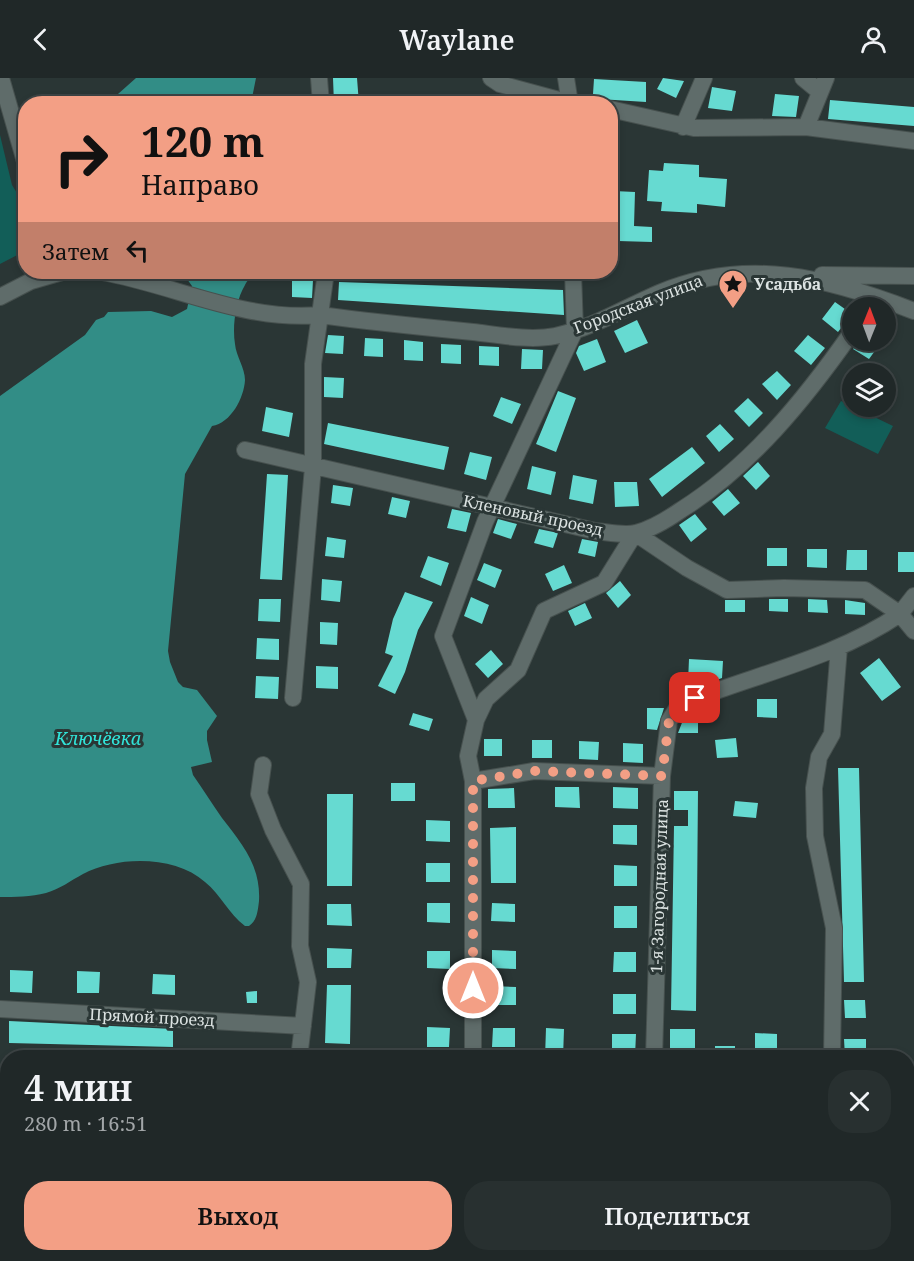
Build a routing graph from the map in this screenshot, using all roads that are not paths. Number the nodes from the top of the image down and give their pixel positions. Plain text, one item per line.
1 (2, 78) edge
2 (319, 78) edge
3 (491, 78) edge
4 (566, 78) edge
5 (704, 78) edge
6 (803, 78) edge
7 (823, 85) edge
8 (320, 96) edge
9 (544, 96) edge
10 (568, 96) edge
11 (618, 111) edge
12 (684, 127) junction
13 (806, 127) junction
14 (18, 136) edge
15 (914, 141) edge
16 (782, 274) junction
17 (914, 276) edge
18 (38, 279) edge
19 (130, 279) edge
20 (325, 279) edge
21 (573, 279) edge
22 (0, 297) edge
23 (857, 297) edge
24 (896, 307) edge
25 (914, 311) edge
26 (320, 315) junction
27 (574, 330) junction
28 (842, 346) edge
29 (245, 450) dead end
30 (313, 467) junction
31 (492, 505) junction
32 (635, 533) junction
33 (914, 597) edge
34 (900, 615) junction
35 (914, 631) edge
36 (839, 647) junction
37 (293, 698) dead end
38 (476, 720) junction
39 (263, 765) dead end
40 (662, 776) junction
41 (473, 781) junction
42 (0, 1009) edge
43 (303, 1026) junction
44 (300, 1050) edge
45 (473, 1050) edge
46 (654, 1050) edge
47 (832, 1050) edge

1 - 14 street
2 - 8 street
3 - 9 street
4 - 10 street
5 - 12 street
6 - 7 street
7 - 13 street
11 - 12 street
12 - 13 street
13 - 15 street
16 - 17 street
16 - 23 street, Городская улица
16 - 27 street, Городская улица
18 - 22 street
19 - 26 street, Городская улица
20 - 26 street
21 - 27 street
24 - 25 street, Городская улица
26 - 27 street, Городская улица
26 - 30 street
27 - 31 street
28 - 32 street, Кленовый проезд
29 - 30 street, Кленовый проезд
30 - 31 street, Кленовый проезд
30 - 37 street
31 - 32 street, Кленовый проезд
31 - 38 street
32 - 34 street
32 - 38 street
33 - 34 street
34 - 35 street
34 - 36 street, 1-я Загородная улица
36 - 40 street, 1-я Загородная улица
36 - 47 street
38 - 41 street
39 - 43 street
40 - 41 street
40 - 46 street, 1-я Загородная улица
41 - 45 street
42 - 43 street, Прямой проезд
43 - 44 street

